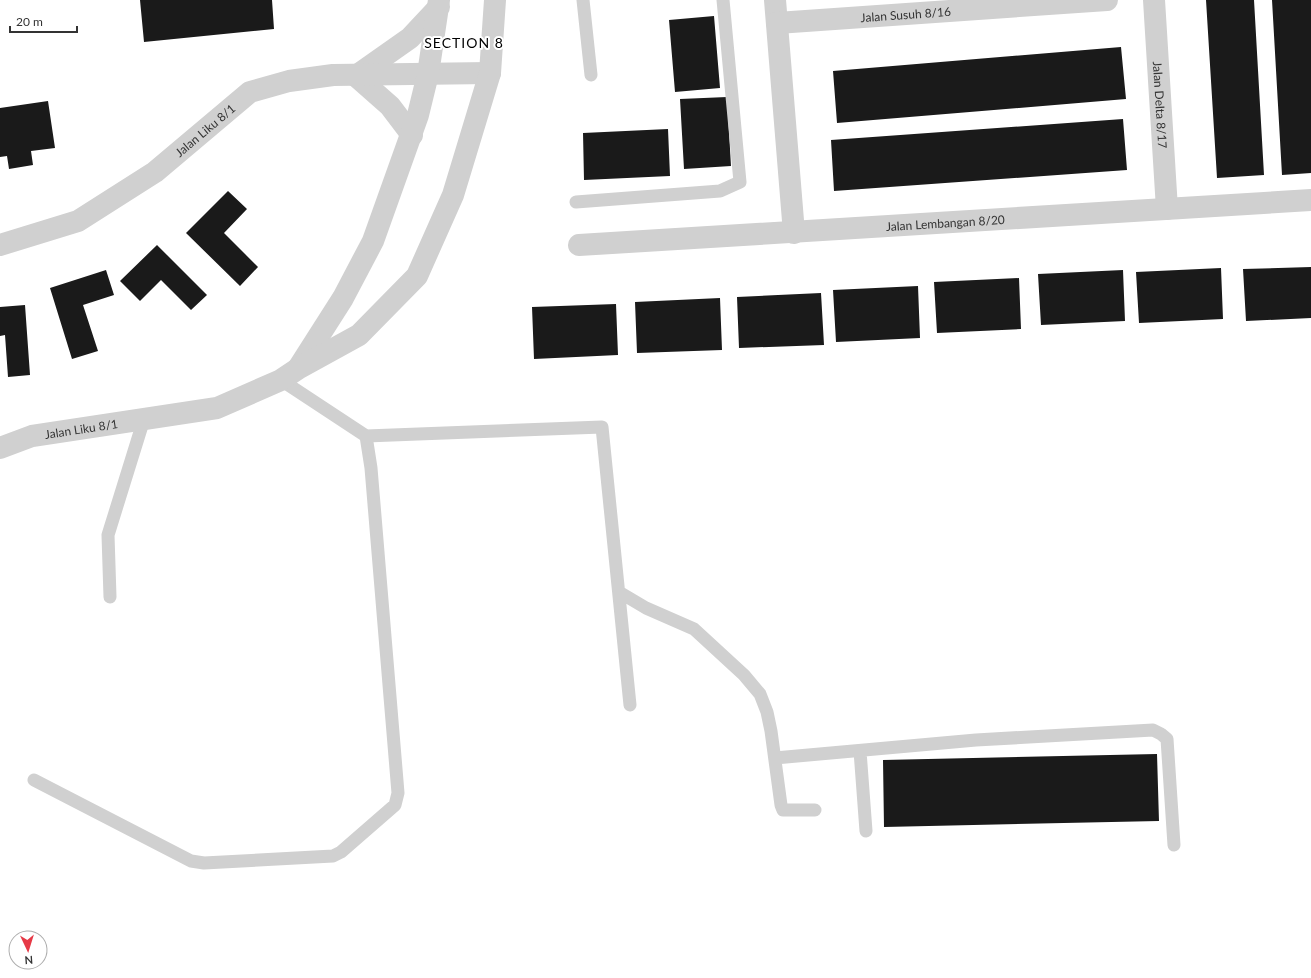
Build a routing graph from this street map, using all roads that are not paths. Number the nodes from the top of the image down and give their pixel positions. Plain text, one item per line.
1 (495, 0) edge
2 (583, 0) edge
3 (724, 0) edge
4 (775, 0) edge
5 (1107, 0) edge
6 (1154, 0) edge
7 (439, 3) edge
8 (777, 23) junction
9 (490, 73) junction
10 (428, 74) junction
11 (590, 75) dead end
12 (356, 76) junction
13 (412, 135) junction
14 (1311, 200) edge
15 (576, 202) dead end
16 (1167, 209) junction
17 (794, 233) junction
18 (0, 245) edge
19 (579, 245) dead end
20 (299, 368) junction
21 (281, 380) junction
22 (144, 419) junction
23 (366, 436) junction
24 (0, 448) edge
25 (619, 592) junction
26 (110, 597) dead end
27 (630, 705) dead end
28 (860, 751) junction
29 (775, 758) junction
30 (34, 780) dead end
31 (815, 810) dead end
32 (866, 831) dead end
33 (1174, 845) dead end

1 - 9 street, Jalan Liku 8/1
2 - 11 lane
3 - 15 lane
4 - 8 street
5 - 8 street, Jalan Susuh 8/16
6 - 16 street, Jalan Delta 8/17
7 - 10 street, Jalan Liku 8/1
7 - 12 street
8 - 17 street
9 - 10 street, Jalan Liku 8/1
9 - 20 street, Jalan Liku 8/1
10 - 12 street, Jalan Liku 8/1
10 - 13 street, Jalan Liku 8/1
12 - 13 street
12 - 18 street, Jalan Liku 8/1
13 - 20 street, Jalan Liku 8/1
14 - 16 street, Jalan Lembangan 8/20
16 - 17 street, Jalan Lembangan 8/20
17 - 19 street, Jalan Lembangan 8/20
20 - 21 street, Jalan Liku 8/1
21 - 22 street, Jalan Liku 8/1
21 - 23 lane
22 - 24 street, Jalan Liku 8/1
22 - 26 lane
23 - 25 lane
23 - 30 lane
25 - 27 lane
25 - 29 lane
28 - 29 lane
28 - 32 lane
28 - 33 lane
29 - 31 lane

